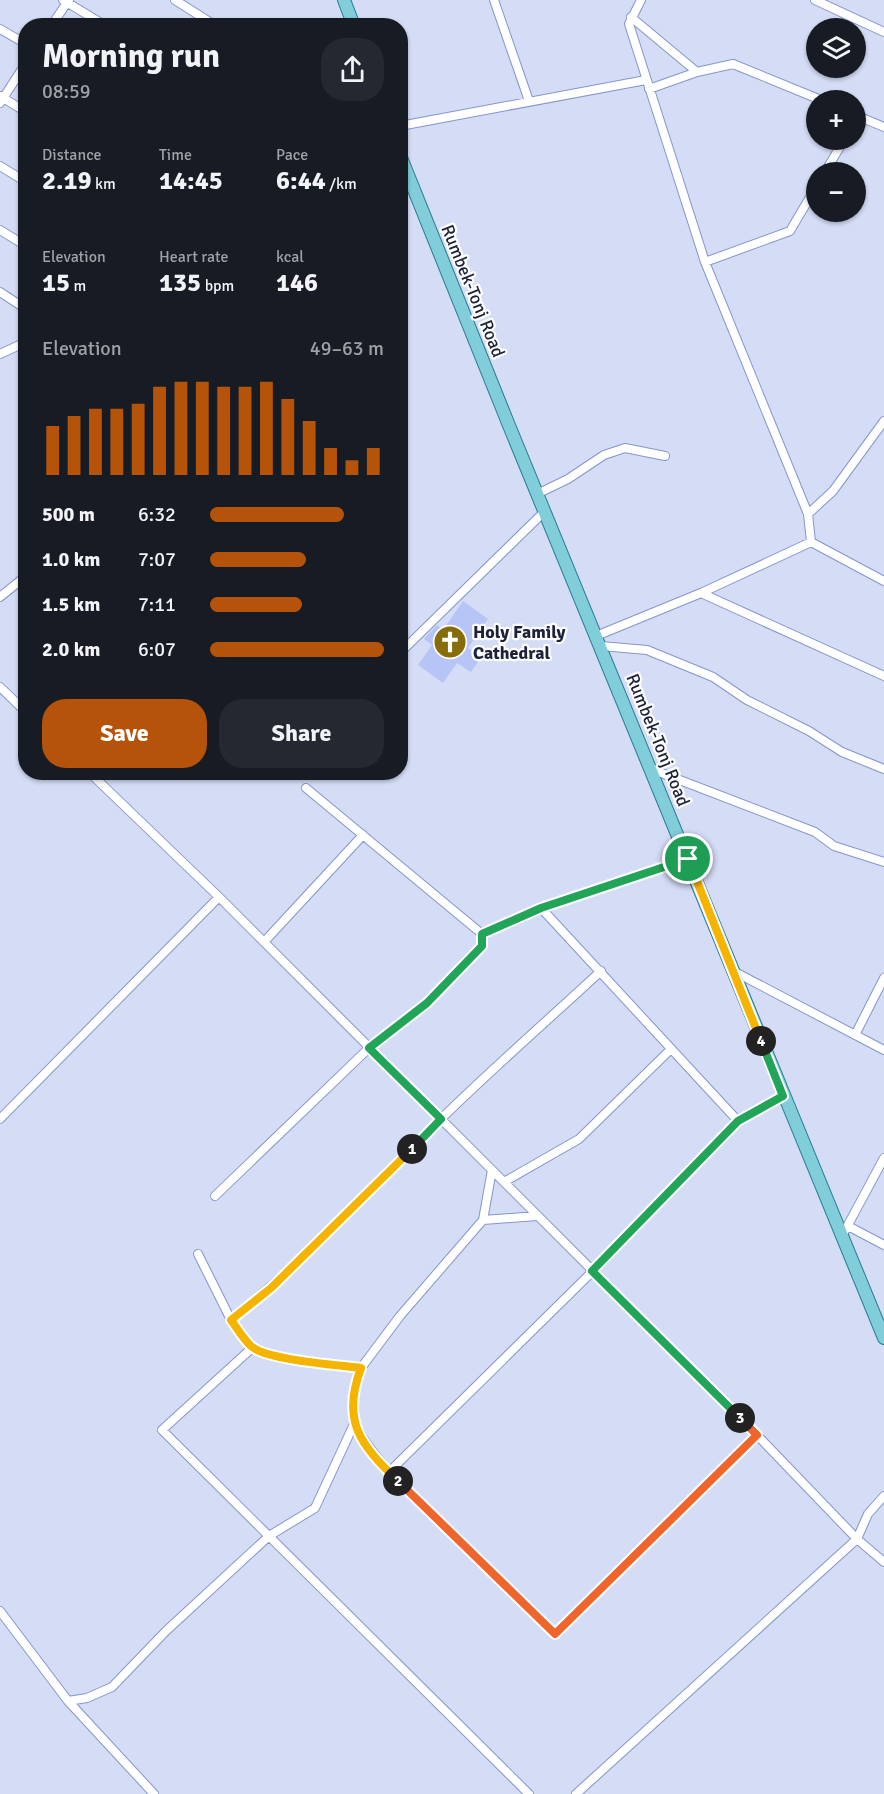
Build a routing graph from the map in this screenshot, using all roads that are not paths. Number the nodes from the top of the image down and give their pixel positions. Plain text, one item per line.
1 (175, 0) edge
2 (344, 0) edge
3 (494, 0) edge
4 (641, 0) edge
5 (816, 0) edge
6 (66, 1) edge
7 (631, 17) junction
8 (56, 18) edge
9 (93, 18) edge
10 (203, 18) edge
11 (351, 18) edge
12 (0, 29) edge
13 (884, 32) edge
14 (18, 39) edge
15 (697, 72) junction
16 (18, 75) edge
17 (646, 80) junction
18 (649, 89) junction
19 (806, 94) edge
20 (1, 99) edge
21 (529, 101) junction
22 (18, 108) edge
23 (866, 121) edge
24 (408, 124) edge
25 (884, 127) edge
26 (0, 166) edge
27 (18, 177) edge
28 (408, 178) edge
29 (806, 204) edge
30 (0, 230) edge
31 (18, 241) edge
32 (705, 262) junction
33 (0, 292) edge
34 (18, 304) edge
35 (18, 345) edge
36 (0, 353) edge
37 (884, 421) edge
38 (665, 456) dead end
39 (537, 494) junction
40 (545, 511) junction
41 (808, 514) junction
42 (811, 542) junction
43 (884, 581) edge
44 (18, 582) edge
45 (701, 593) junction
46 (0, 597) edge
47 (599, 641) junction
48 (408, 642) edge
49 (884, 676) edge
50 (0, 687) edge
51 (18, 704) edge
52 (651, 769) junction
53 (884, 769) edge
54 (97, 780) edge
55 (306, 788) dead end
56 (363, 835) junction
57 (688, 859) junction
58 (884, 862) edge
59 (219, 897) junction
60 (541, 908) junction
61 (482, 934) junction
62 (264, 942) junction
63 (601, 971) junction
64 (734, 972) junction
65 (884, 978) edge
66 (855, 1035) junction
67 (369, 1048) junction
68 (671, 1049) junction
69 (884, 1050) edge
70 (783, 1096) junction
71 (0, 1119) edge
72 (441, 1119) junction
73 (738, 1121) junction
74 (884, 1158) edge
75 (492, 1170) junction
76 (504, 1182) junction
77 (215, 1196) dead end
78 (537, 1216) junction
79 (483, 1220) junction
80 (845, 1231) junction
81 (884, 1245) edge
82 (198, 1254) dead end
83 (592, 1271) junction
84 (231, 1320) junction
85 (881, 1324) edge
86 (884, 1338) edge
87 (252, 1348) junction
88 (361, 1368) junction
89 (354, 1424) junction
90 (757, 1435) junction
91 (388, 1472) junction
92 (884, 1496) edge
93 (269, 1536) junction
94 (857, 1539) junction
95 (884, 1562) edge
96 (0, 1611) edge
97 (68, 1701) junction
98 (154, 1794) edge
99 (529, 1794) edge
100 (576, 1794) edge

1 - 10 street
2 - 11 main road
3 - 21 street
4 - 7 street
5 - 13 street
6 - 8 street
6 - 9 street
7 - 15 street
7 - 17 street
12 - 14 street
15 - 18 street
15 - 19 street
16 - 20 street
17 - 18 street
17 - 21 street
18 - 32 street
20 - 22 street
21 - 24 street
23 - 25 street
26 - 27 street
28 - 39 main road, Rumbek-Tonj Road
29 - 32 street
30 - 31 street
32 - 41 street
33 - 34 street
35 - 36 street
37 - 41 street
38 - 39 street
39 - 40 main road, Rumbek-Tonj Road
40 - 47 main road, Rumbek-Tonj Road
40 - 48 street
41 - 42 street
42 - 43 street
42 - 45 street
44 - 46 street
45 - 47 street
45 - 49 street
47 - 52 main road, Rumbek-Tonj Road
47 - 53 street
50 - 51 street
52 - 57 main road, Rumbek-Tonj Road
52 - 58 street
54 - 59 street
55 - 56 street
56 - 61 street
56 - 62 street
57 - 60 street
57 - 64 main road, Rumbek-Tonj Road
59 - 62 street
59 - 71 street
60 - 61 street
60 - 63 street
61 - 67 street
62 - 67 street
63 - 68 street
63 - 72 street
64 - 66 street
64 - 70 main road, Rumbek-Tonj Road
65 - 66 street
66 - 69 street
67 - 72 street
67 - 77 street
68 - 73 street
68 - 76 street
70 - 73 street
70 - 80 main road, Rumbek-Tonj Road
72 - 75 street
72 - 84 street
73 - 83 street
74 - 80 street
75 - 76 street
75 - 79 street
76 - 78 street
78 - 79 street
78 - 83 street
79 - 88 street
80 - 81 street
80 - 85 main road, Rumbek-Tonj Road
82 - 84 street
83 - 90 street
83 - 91 street
84 - 87 street
85 - 86 main road, Rumbek-Tonj Road
87 - 88 street
87 - 93 street
88 - 89 street
89 - 91 street
89 - 93 street
90 - 91 street
90 - 94 street
92 - 94 street
93 - 97 street
93 - 99 street
94 - 95 street
94 - 100 street
96 - 97 street
97 - 98 street

